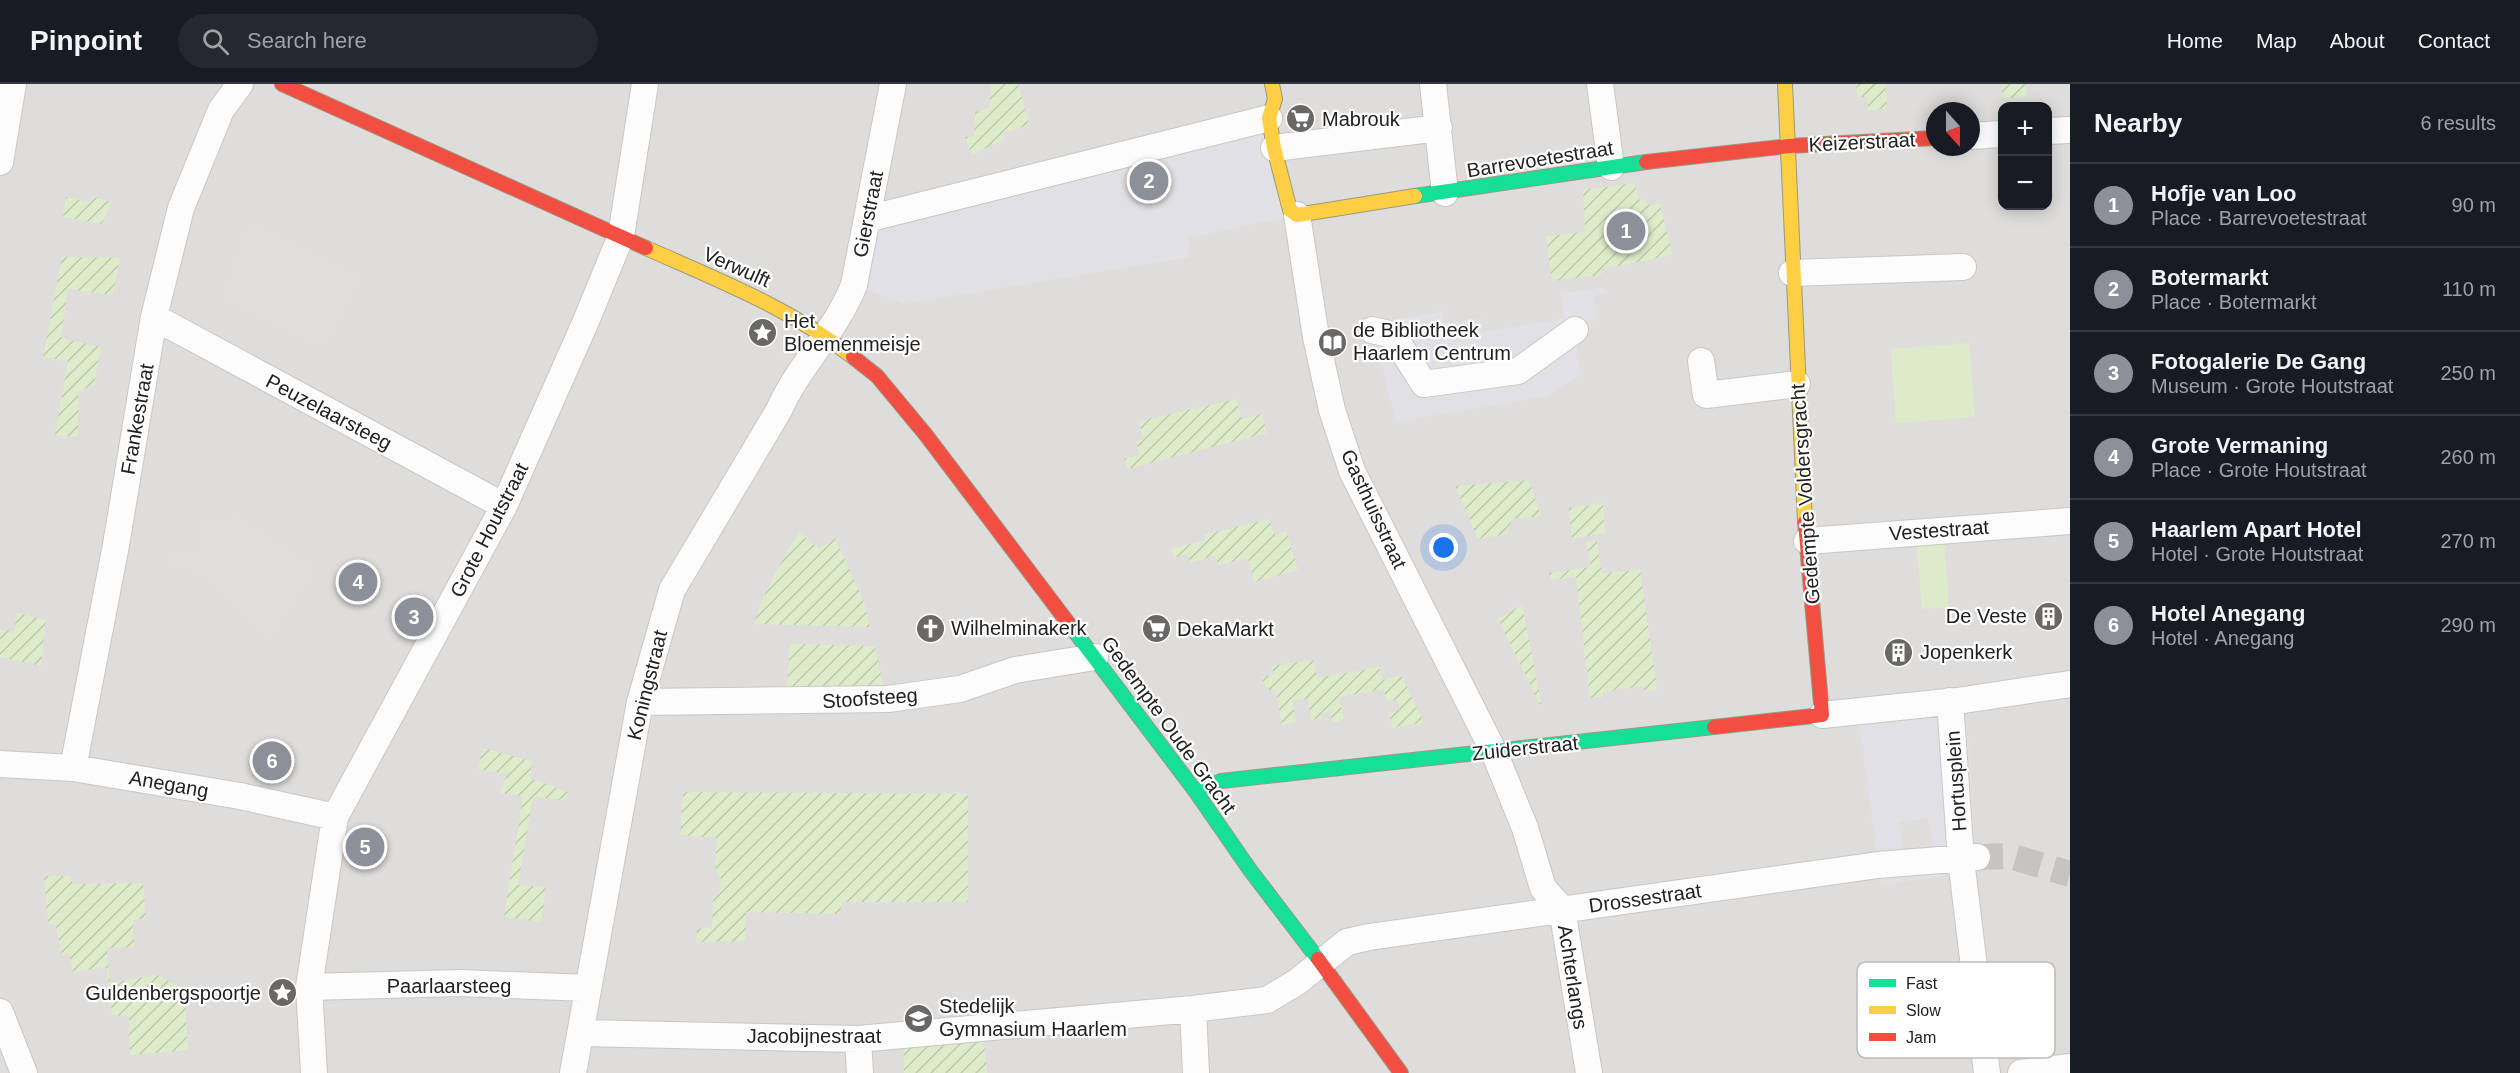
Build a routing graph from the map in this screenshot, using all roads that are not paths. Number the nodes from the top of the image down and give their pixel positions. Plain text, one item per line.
1 (13, 84) edge
2 (240, 84) edge
3 (282, 84) edge
4 (645, 84) edge
5 (893, 84) edge
6 (1272, 84) edge
7 (1433, 84) edge
8 (1600, 84) edge
9 (1785, 84) edge
10 (1269, 118) junction
11 (1439, 128) junction
12 (2070, 130) edge
13 (2052, 131) edge
14 (1998, 134) edge
15 (1980, 135) edge
16 (1926, 138) edge
17 (1789, 146) junction
18 (1274, 148) junction
19 (0, 162) edge
20 (1611, 167) junction
21 (1445, 193) junction
22 (1297, 214) junction
23 (867, 219) junction
24 (621, 236) junction
25 (1963, 267) dead end
26 (1792, 273) junction
27 (154, 317) junction
28 (1371, 330) dead end
29 (1575, 330) dead end
30 (827, 337) junction
31 (1701, 361) dead end
32 (877, 376) joint
33 (1797, 384) junction
34 (504, 506) junction
35 (2070, 521) edge
36 (1807, 541) junction
37 (1095, 657) junction
38 (2070, 684) edge
39 (1953, 701) junction
40 (640, 702) junction
41 (1857, 712) joint
42 (1822, 715) junction
43 (1494, 752) junction
44 (0, 764) edge
45 (73, 768) junction
46 (1196, 792) junction
47 (335, 817) junction
48 (1969, 859) junction
49 (1562, 909) junction
50 (1321, 962) junction
51 (1978, 962) edge
52 (309, 987) junction
53 (588, 988) junction
54 (1192, 1009) junction
55 (0, 1012) edge
56 (581, 1033) junction
57 (858, 1039) junction
58 (1986, 1058) edge
59 (2068, 1067) edge
60 (24, 1073) edge
61 (314, 1073) edge
62 (573, 1073) edge
63 (860, 1073) edge
64 (1196, 1073) edge
65 (1401, 1073) edge
66 (1588, 1073) edge
67 (1987, 1073) edge
68 (2021, 1073) edge

1 - 19 street
2 - 27 street, Frankestraat
3 - 24 street, Verwulft
4 - 24 street, Grote Houtstraat
5 - 23 street, Gierstraat
6 - 10 street, Gasthuisstraat
7 - 11 street
8 - 20 street
9 - 17 street, Gedempte Voldersgracht
10 - 18 street, Gasthuisstraat
10 - 23 street
11 - 18 street
11 - 21 street
12 - 13 street
14 - 15 street
16 - 17 street, Keizerstraat
17 - 20 street, Barrevoetestraat
17 - 26 street, Gedempte Voldersgracht
18 - 22 street, Gasthuisstraat
20 - 21 street, Barrevoetestraat
21 - 22 street, Barrevoetestraat
22 - 43 street, Gasthuisstraat
23 - 30 street, Gierstraat
24 - 30 street, Verwulft
24 - 34 street, Grote Houtstraat
25 - 26 street
26 - 33 street, Gedempte Voldersgracht
27 - 34 street, Peuzelaarsteeg
27 - 45 street, Frankestraat
28 - 29 street
30 - 32 street, Verwulft
30 - 40 street, Koningstraat
31 - 33 street
32 - 37 street, Gedempte Oude Gracht
33 - 36 street, Gedempte Voldersgracht
34 - 47 street, Grote Houtstraat
35 - 36 street, Vestestraat
36 - 42 street, Gedempte Voldersgracht
37 - 40 street, Stoofsteeg
37 - 46 street, Gedempte Oude Gracht
38 - 39 street
39 - 41 street, Hortusplein
39 - 48 street, Hortusplein
40 - 53 street, Koningstraat
41 - 42 street, Zuiderstraat
42 - 43 street, Zuiderstraat
43 - 46 street, Zuiderstraat
43 - 49 street, Achterlangs
44 - 45 street, Anegang
45 - 47 street, Anegang
46 - 50 street, Gedempte Oude Gracht
47 - 52 street, Grote Houtstraat
48 - 49 street, Drossestraat
48 - 51 street, Hortusplein
49 - 50 street, Drossestraat
49 - 66 street, Achterlangs
50 - 54 street, Jacobijnestraat
50 - 65 street, Gedempte Oude Gracht
52 - 53 street, Paarlaarsteeg
52 - 61 street, Grote Houtstraat
53 - 56 street, Koningstraat
54 - 57 street, Jacobijnestraat
54 - 64 street
55 - 60 street
56 - 57 street, Jacobijnestraat
56 - 62 street, Koningstraat
57 - 63 street
58 - 67 street, Hortusplein
59 - 68 street

